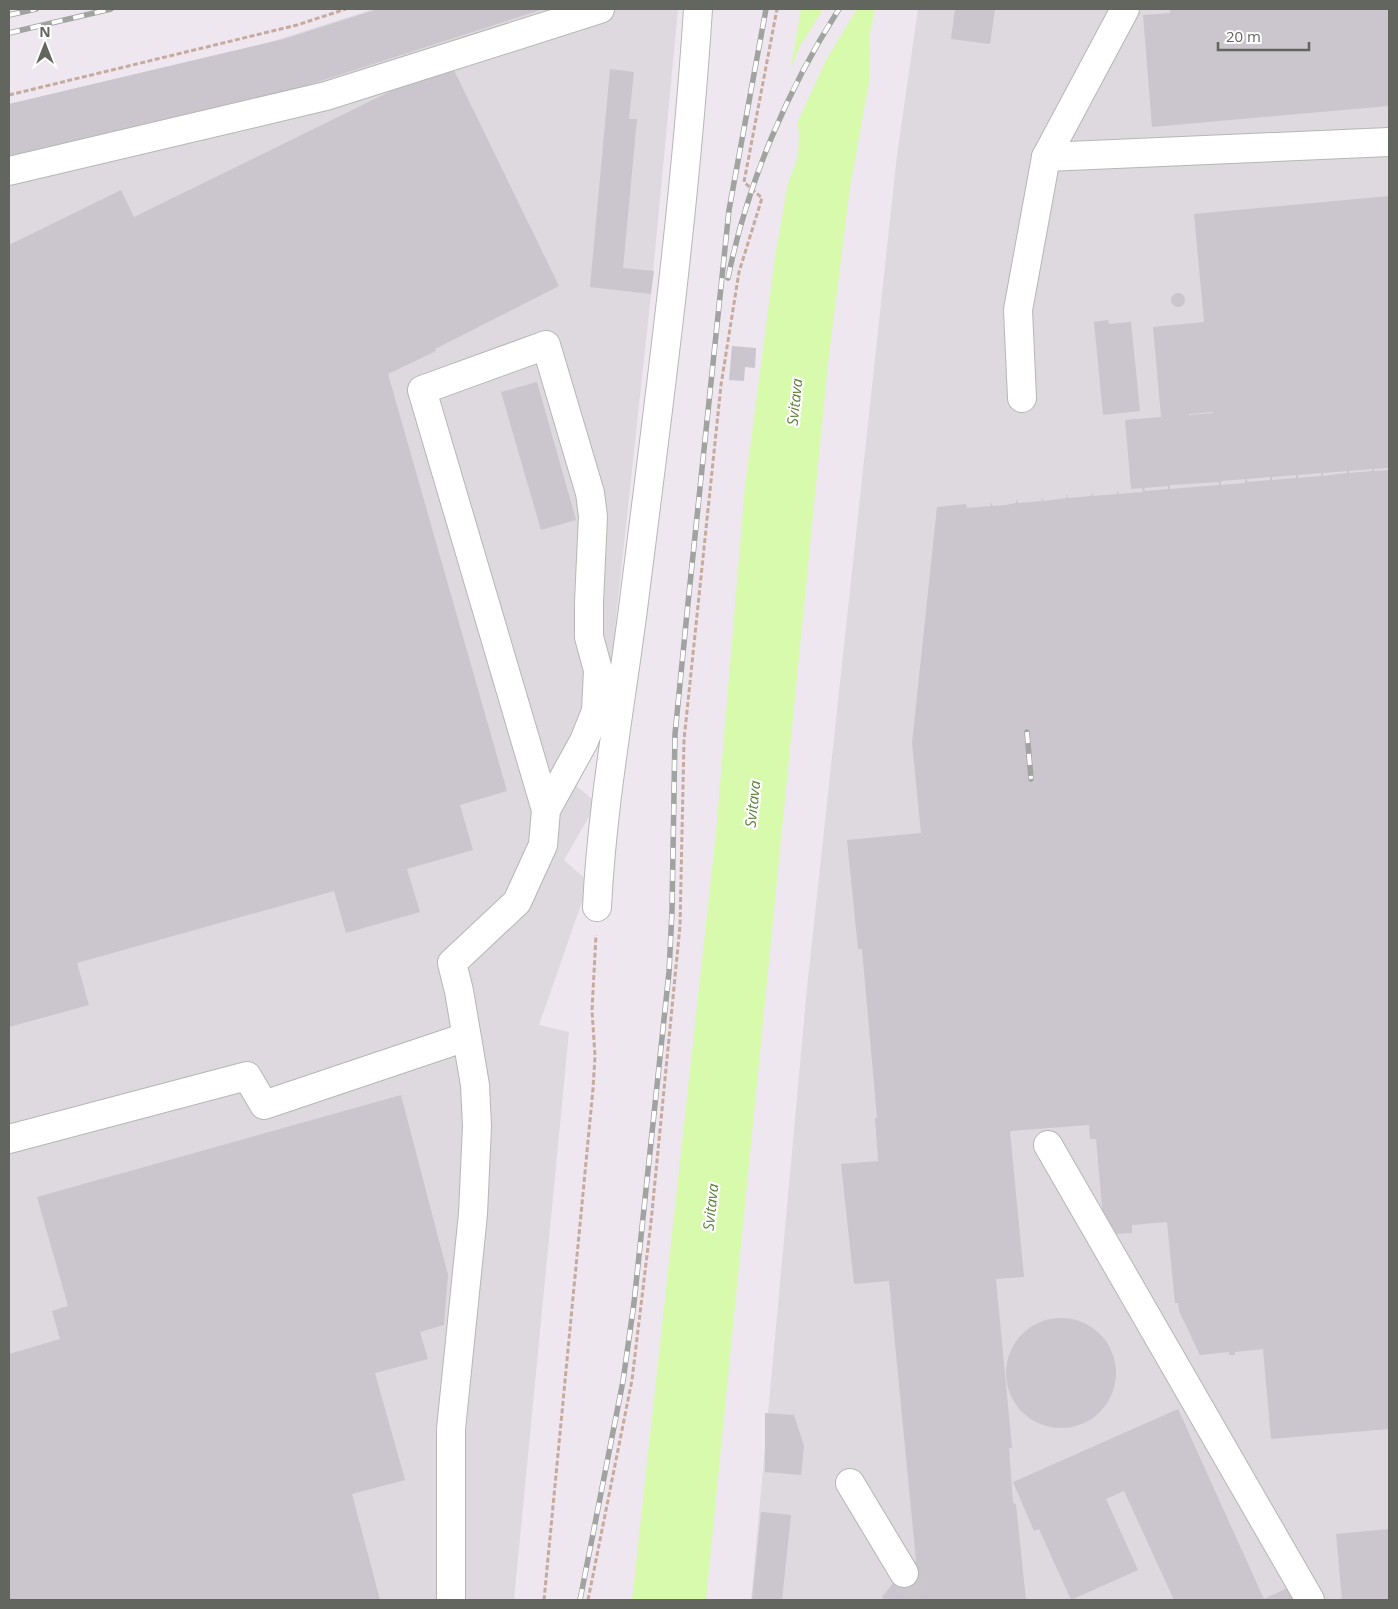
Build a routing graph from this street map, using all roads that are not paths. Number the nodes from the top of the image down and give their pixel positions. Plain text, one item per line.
1 (600, 9) edge
2 (698, 9) edge
3 (1125, 9) edge
4 (1389, 142) edge
5 (1046, 157) junction
6 (9, 171) edge
7 (1022, 398) dead end
8 (546, 810) junction
9 (597, 907) road end
10 (466, 1037) junction
11 (9, 1139) edge
12 (1048, 1144) dead end
13 (850, 1483) dead end
14 (904, 1573) tunnel mouth
15 (451, 1600) edge
16 (1310, 1600) edge

1 - 6 lane
2 - 9 lane
3 - 5 lane
4 - 5 lane
5 - 7 lane
8 - 8 lane
8 - 10 lane
10 - 11 lane
10 - 15 lane
12 - 16 lane
13 - 14 lane

